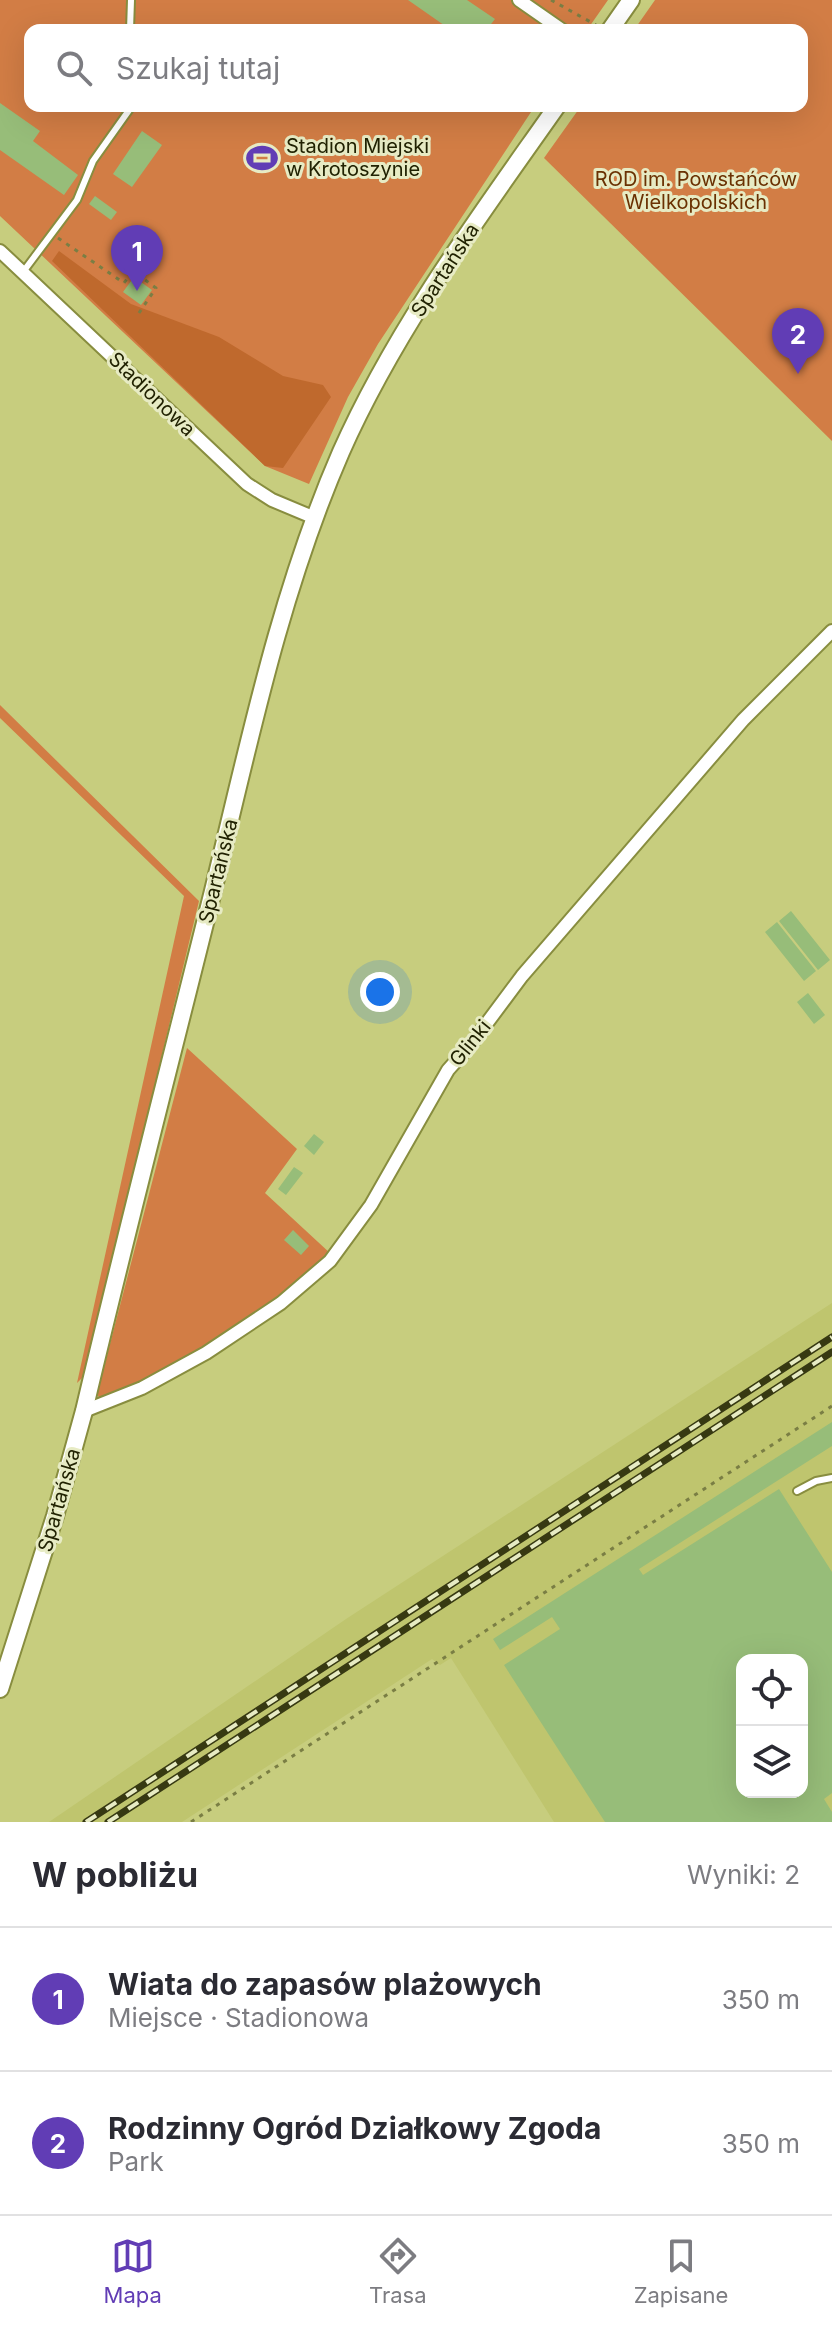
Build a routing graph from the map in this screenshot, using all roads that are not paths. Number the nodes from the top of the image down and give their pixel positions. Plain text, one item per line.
1 (131, 0) edge
2 (519, 0) edge
3 (631, 0) edge
4 (130, 24) edge
5 (553, 24) edge
6 (614, 24) edge
7 (128, 112) edge
8 (553, 112) edge
9 (0, 251) edge
10 (23, 272) junction
11 (315, 518) junction
12 (832, 631) edge
13 (84, 1411) junction
14 (832, 1478) edge
15 (797, 1491) dead end
16 (0, 1689) edge

1 - 4 lane
2 - 5 street
3 - 6 street
7 - 10 lane
8 - 11 street, Spartańska
9 - 10 street, Stadionowa
10 - 11 street, Stadionowa
11 - 13 street, Spartańska
12 - 13 street, Glinki
13 - 16 street, Spartańska
14 - 15 lane

